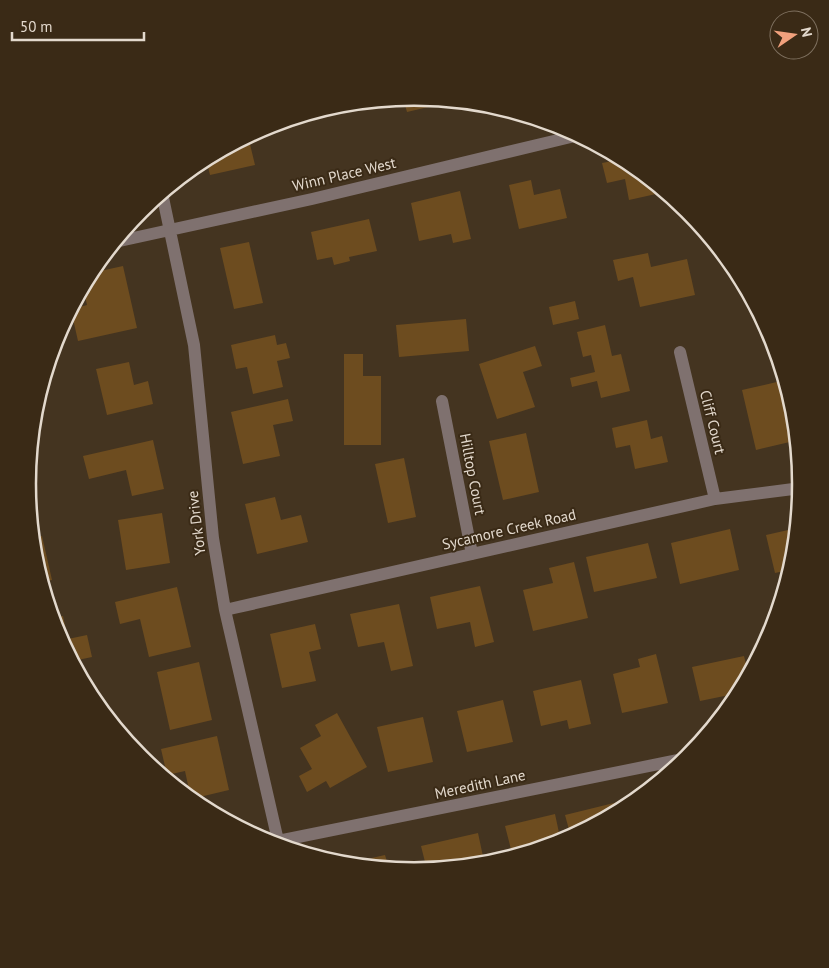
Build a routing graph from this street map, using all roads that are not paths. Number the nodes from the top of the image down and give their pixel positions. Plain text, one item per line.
1 (566, 138) edge
2 (164, 201) edge
3 (170, 230) junction
4 (126, 240) edge
5 (680, 352) dead end
6 (442, 401) dead end
7 (793, 489) edge
8 (715, 499) junction
9 (472, 554) junction
10 (225, 610) junction
11 (671, 762) edge
12 (277, 836) edge
13 (291, 841) edge

1 - 3 street, Winn Place West
2 - 3 street, York Drive
3 - 4 street, Winn Place West
3 - 10 street, York Drive
5 - 8 street, Cliff Court
6 - 9 street, Hilltop Court
7 - 8 street, Sycamore Creek Road
8 - 9 street, Sycamore Creek Road
9 - 10 street, Sycamore Creek Road
10 - 12 street, York Drive
11 - 13 street, Meredith Lane

